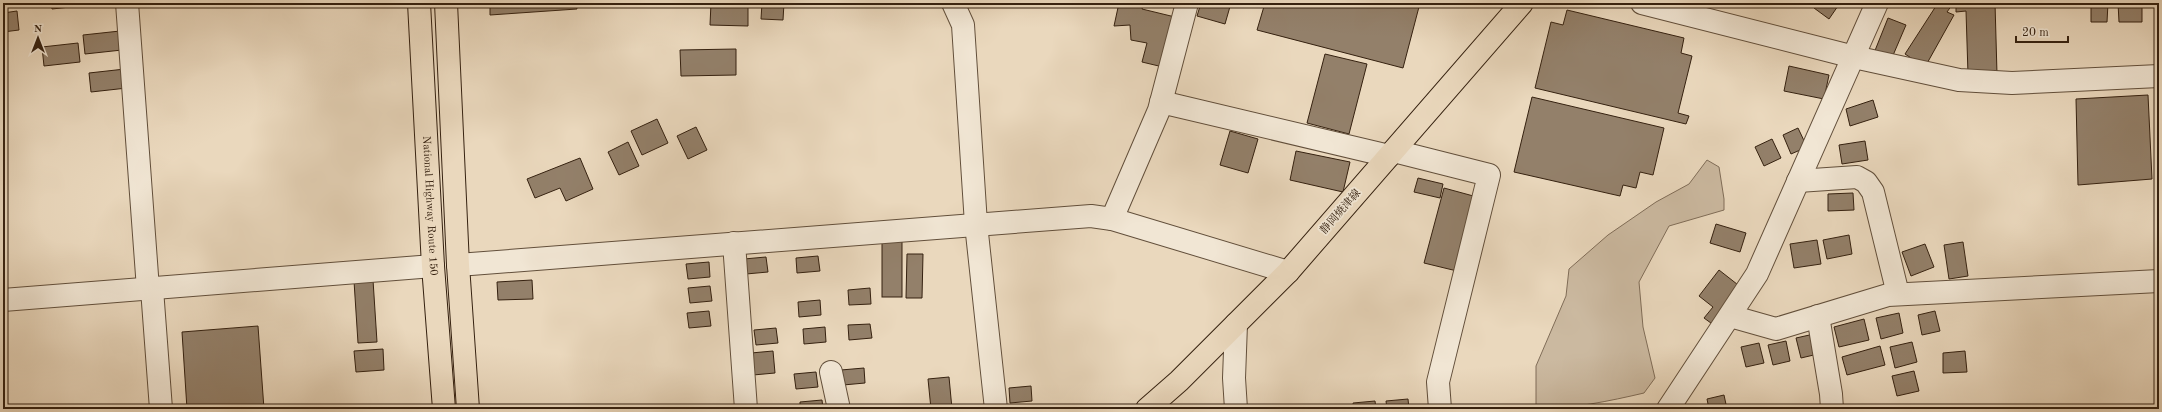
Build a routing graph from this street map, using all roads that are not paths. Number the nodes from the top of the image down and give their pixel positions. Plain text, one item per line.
1 (127, 3) edge
2 (419, 3) edge
3 (446, 3) edge
4 (953, 3) edge
5 (1187, 3) edge
6 (1522, 3) edge
7 (1642, 3) edge
8 (1877, 3) edge
9 (1854, 57) junction
10 (2159, 76) edge
11 (1161, 102) junction
12 (1391, 154) junction
13 (1798, 181) junction
14 (1112, 219) junction
15 (976, 224) junction
16 (734, 243) junction
17 (458, 265) junction
18 (432, 266) junction
19 (1288, 272) junction
20 (2159, 281) edge
21 (150, 289) junction
22 (1898, 294) junction
23 (3, 300) edge
24 (1730, 316) junction
25 (1818, 316) junction
26 (1236, 324) junction
27 (831, 372) dead end
28 (161, 409) edge
29 (444, 409) edge
30 (468, 409) edge
31 (746, 409) edge
32 (839, 409) edge
33 (996, 409) edge
34 (1147, 409) edge
35 (1236, 409) edge
36 (1440, 409) edge
37 (1668, 409) edge
38 (1832, 409) edge

1 - 21 street
2 - 18 main road, National Highway Route 150
3 - 17 main road
4 - 15 street
5 - 11 street
6 - 12 main road, 静岡焼津線
7 - 9 street
8 - 9 street
9 - 10 street
9 - 13 street
11 - 12 street
11 - 14 street
12 - 19 main road, 静岡焼津線
12 - 36 street
13 - 22 street
13 - 24 street
14 - 15 street
14 - 19 street
15 - 16 street
15 - 33 street
16 - 17 street
16 - 31 street
17 - 30 main road
18 - 21 street
18 - 29 main road, National Highway Route 150
19 - 26 main road, 静岡焼津線
20 - 22 street
21 - 23 street
21 - 28 street
22 - 25 street
24 - 25 street
24 - 37 street
25 - 38 street
26 - 34 main road, 静岡焼津線
26 - 35 street
27 - 32 street

